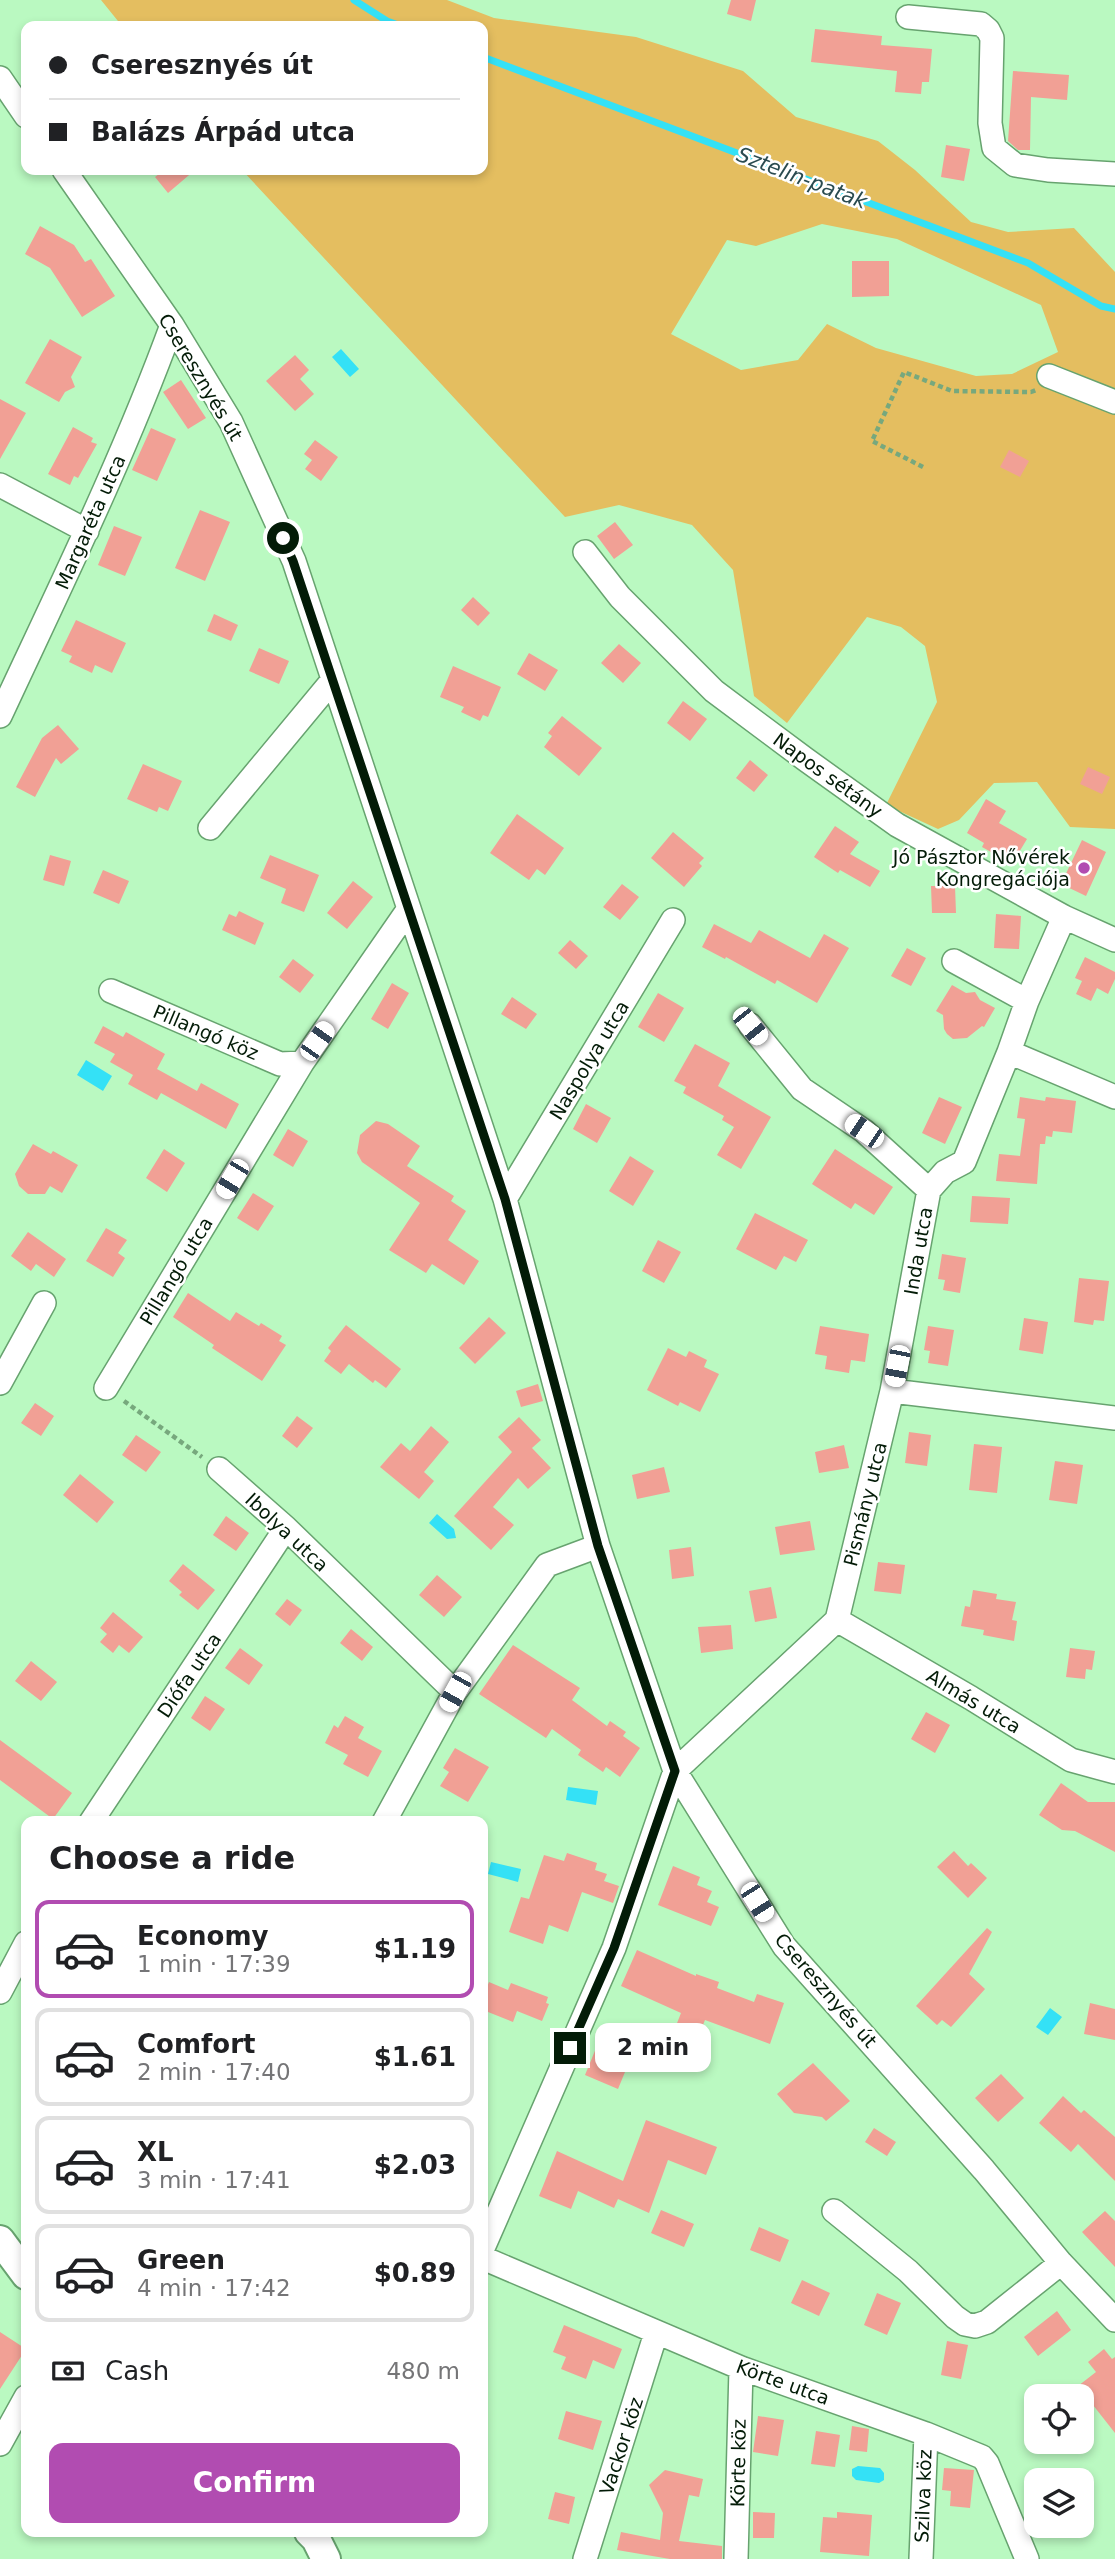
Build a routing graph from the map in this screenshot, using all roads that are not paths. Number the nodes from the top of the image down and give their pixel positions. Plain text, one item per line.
1 (908, 17) dead end
2 (0, 78) edge
3 (21, 109) edge
4 (1115, 174) edge
5 (67, 175) edge
6 (172, 325) junction
7 (1052, 377) road end
8 (1115, 402) edge
9 (0, 485) edge
10 (86, 531) junction
11 (586, 552) dead end
12 (332, 681) junction
13 (0, 716) edge
14 (209, 828) dead end
15 (408, 910) junction
16 (1064, 918) junction
17 (673, 920) dead end
18 (1115, 940) edge
19 (954, 961) dead end
20 (111, 991) dead end
21 (1027, 1001) junction
22 (750, 1026) dead end
23 (1010, 1052) junction
24 (302, 1063) junction
25 (1115, 1097) edge
26 (929, 1190) junction
27 (505, 1199) junction
28 (44, 1303) dead end
29 (0, 1383) edge
30 (106, 1388) road end
31 (892, 1391) junction
32 (1115, 1418) edge
33 (219, 1469) road end
34 (286, 1528) junction
35 (598, 1546) junction
36 (837, 1620) junction
37 (455, 1692) junction
38 (675, 1771) junction
39 (1115, 1772) edge
40 (95, 1816) edge
41 (387, 1816) edge
42 (21, 1952) edge
43 (0, 1992) edge
44 (834, 2211) dead end
45 (488, 2237) edge
46 (0, 2240) edge
47 (488, 2260) edge
48 (1061, 2263) junction
49 (21, 2268) edge
50 (1115, 2320) edge
51 (656, 2333) junction
52 (741, 2368) junction
53 (21, 2406) edge
54 (926, 2434) junction
55 (0, 2444) edge
56 (585, 2559) edge
57 (736, 2559) edge
58 (921, 2559) edge
59 (1027, 2559) edge

1 - 4 street
2 - 3 street
5 - 6 street, Cseresznyés út
6 - 10 street, Margaréta utca
6 - 12 street, Cseresznyés út
7 - 8 street
9 - 10 street
10 - 13 street, Margaréta utca
11 - 16 street, Napos sétány
12 - 14 street
12 - 15 street, Cseresznyés út
15 - 24 street, Pillangó utca
15 - 27 street, Cseresznyés út
16 - 18 street, Napos sétány
16 - 21 street, Inda utca
17 - 27 street, Naspolya utca
19 - 21 street
20 - 24 street, Pillangó köz
21 - 23 street, Inda utca
22 - 26 street
23 - 25 street
23 - 26 street, Inda utca
24 - 30 street, Pillangó utca
26 - 31 street, Inda utca
27 - 35 street, Cseresznyés út
28 - 29 street
31 - 32 street
31 - 36 street, Pismány utca
33 - 34 street, Ibolya utca
34 - 37 street, Ibolya utca
34 - 40 street, Diófa utca
35 - 37 street
35 - 38 street, Cseresznyés út
36 - 38 street
36 - 39 street, Almás utca
37 - 41 street
38 - 45 street
38 - 48 street, Cseresznyés út
42 - 43 street
44 - 48 street
46 - 49 street
47 - 51 street, Körte utca
48 - 50 street, Cseresznyés út
51 - 52 street, Körte utca
51 - 56 street, Vackor köz
52 - 54 street, Körte utca
52 - 57 street, Körte köz
53 - 55 street
54 - 58 street, Szilva köz
54 - 59 street, Körte utca

